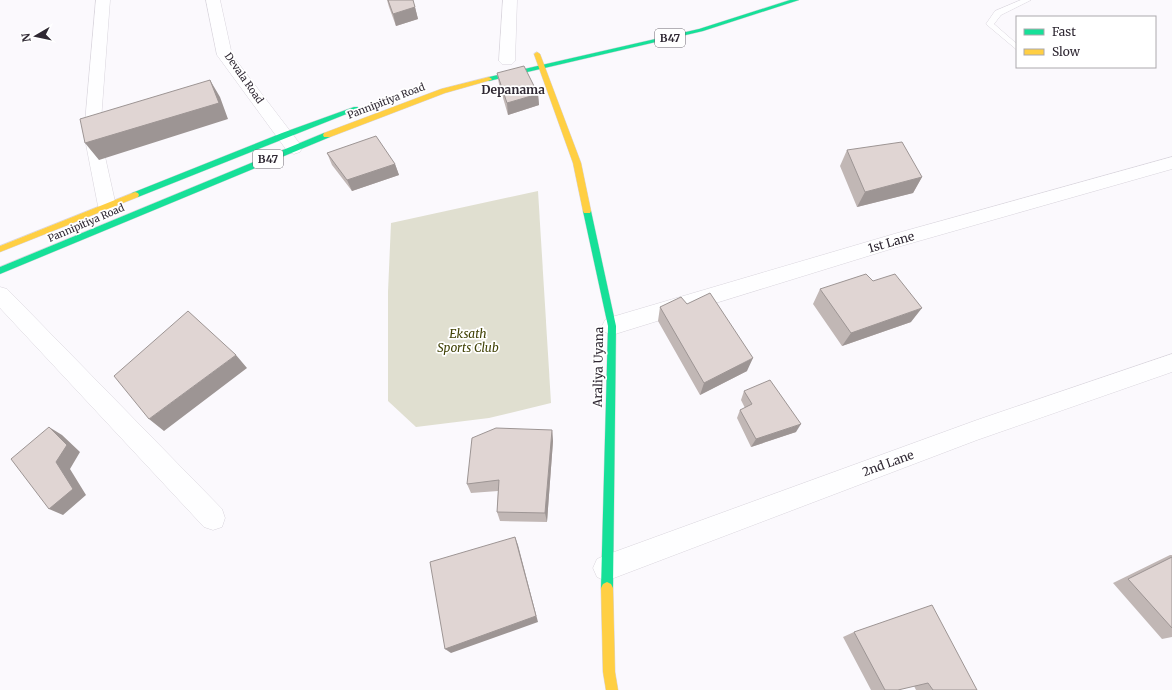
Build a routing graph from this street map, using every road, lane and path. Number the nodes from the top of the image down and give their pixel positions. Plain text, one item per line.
1 (103, 0) edge
2 (213, 0) edge
3 (510, 0) edge
4 (796, 0) edge
5 (1027, 0) edge
6 (1016, 47) edge
7 (537, 54) dead end
8 (507, 61) dead end
9 (542, 66) junction
10 (368, 104) dead end
11 (285, 134) junction
12 (294, 148) junction
13 (1168, 168) edge
14 (107, 206) junction
15 (0, 249) edge
16 (0, 271) edge
17 (0, 295) edge
18 (612, 326) junction
19 (1172, 363) edge
20 (212, 518) dead end
21 (606, 568) junction
22 (612, 690) edge

1 - 14 street
2 - 11 street, Devala Road
3 - 8 street
4 - 9 main road, Pannipitiya Road / B47
5 - 6 lane
7 - 9 main road, Araliya Uyana
9 - 12 main road, Pannipitiya Road / B47
9 - 18 main road, Araliya Uyana
10 - 11 main road, Pannipitiya Road / B47
11 - 12 street, Devala Road
11 - 14 main road, Pannipitiya Road / B47
12 - 16 main road, Pannipitiya Road / B47
13 - 18 street, 1st Lane
14 - 15 main road, Pannipitiya Road / B47
17 - 20 street
18 - 21 main road, Araliya Uyana
19 - 21 street, 2nd Lane
21 - 22 main road, Araliya Uyana

